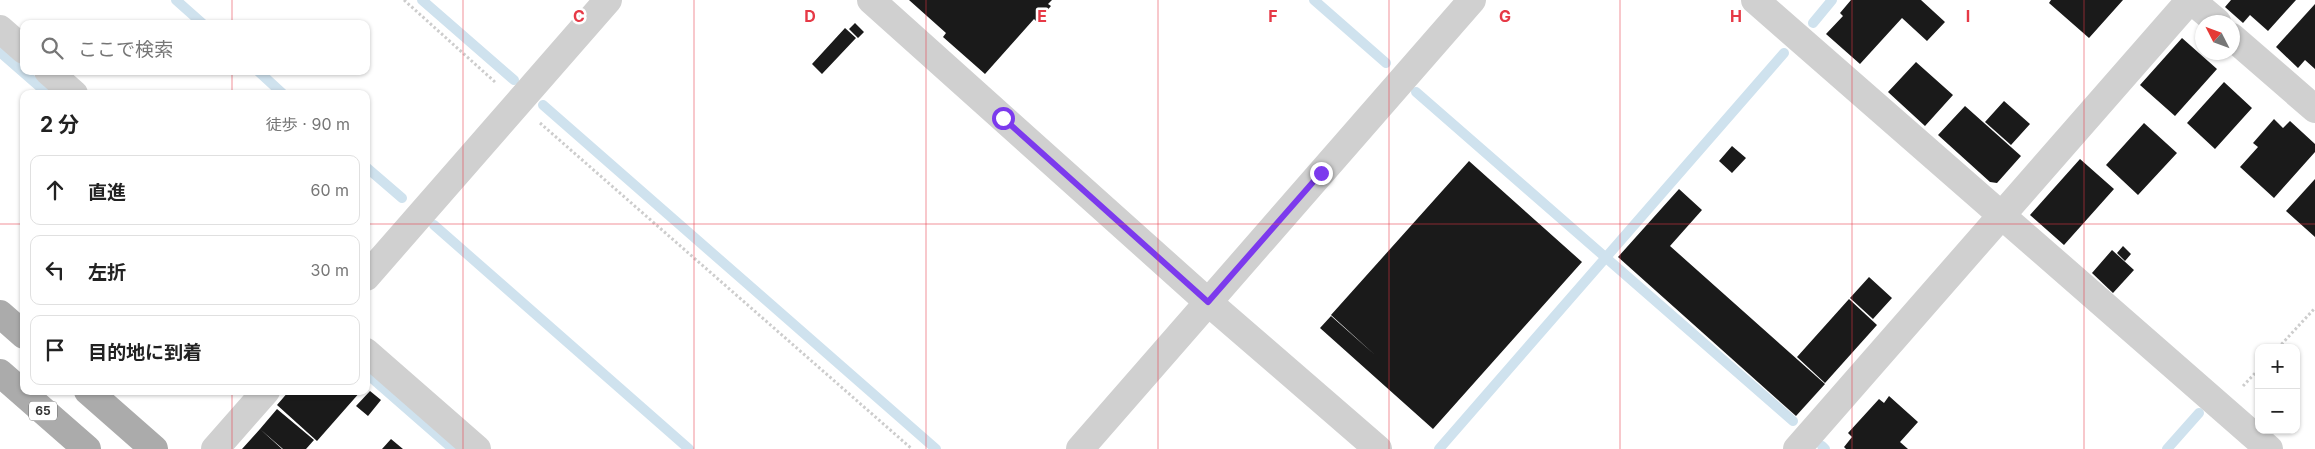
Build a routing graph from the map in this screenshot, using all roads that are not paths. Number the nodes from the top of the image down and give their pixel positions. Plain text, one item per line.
1 (608, 0) edge
2 (871, 0) edge
3 (1472, 0) edge
4 (1755, 0) edge
5 (2191, 0) edge
6 (2209, 15) edge
7 (0, 29) edge
8 (2240, 43) edge
9 (20, 46) edge
10 (53, 75) edge
11 (69, 90) edge
12 (2315, 110) edge
13 (2002, 215) junction
14 (370, 272) edge
15 (1208, 302) junction
16 (0, 314) edge
17 (20, 332) edge
18 (370, 355) edge
19 (0, 373) edge
20 (20, 391) edge
21 (25, 395) edge
22 (93, 395) edge
23 (262, 395) edge
24 (86, 449) edge
25 (154, 449) edge
26 (215, 449) edge
27 (477, 449) edge
28 (1080, 449) edge
29 (1378, 449) edge
30 (1797, 449) edge
31 (2269, 449) edge

1 - 14 street
2 - 15 street
3 - 15 street
4 - 13 street
5 - 6 street
5 - 13 street
7 - 9 street
8 - 12 street
10 - 11 street
13 - 30 street
13 - 31 street
15 - 28 street
15 - 29 street
16 - 17 main road
18 - 27 street
19 - 20 main road, 65
21 - 24 main road, 65
22 - 25 main road
23 - 26 street

